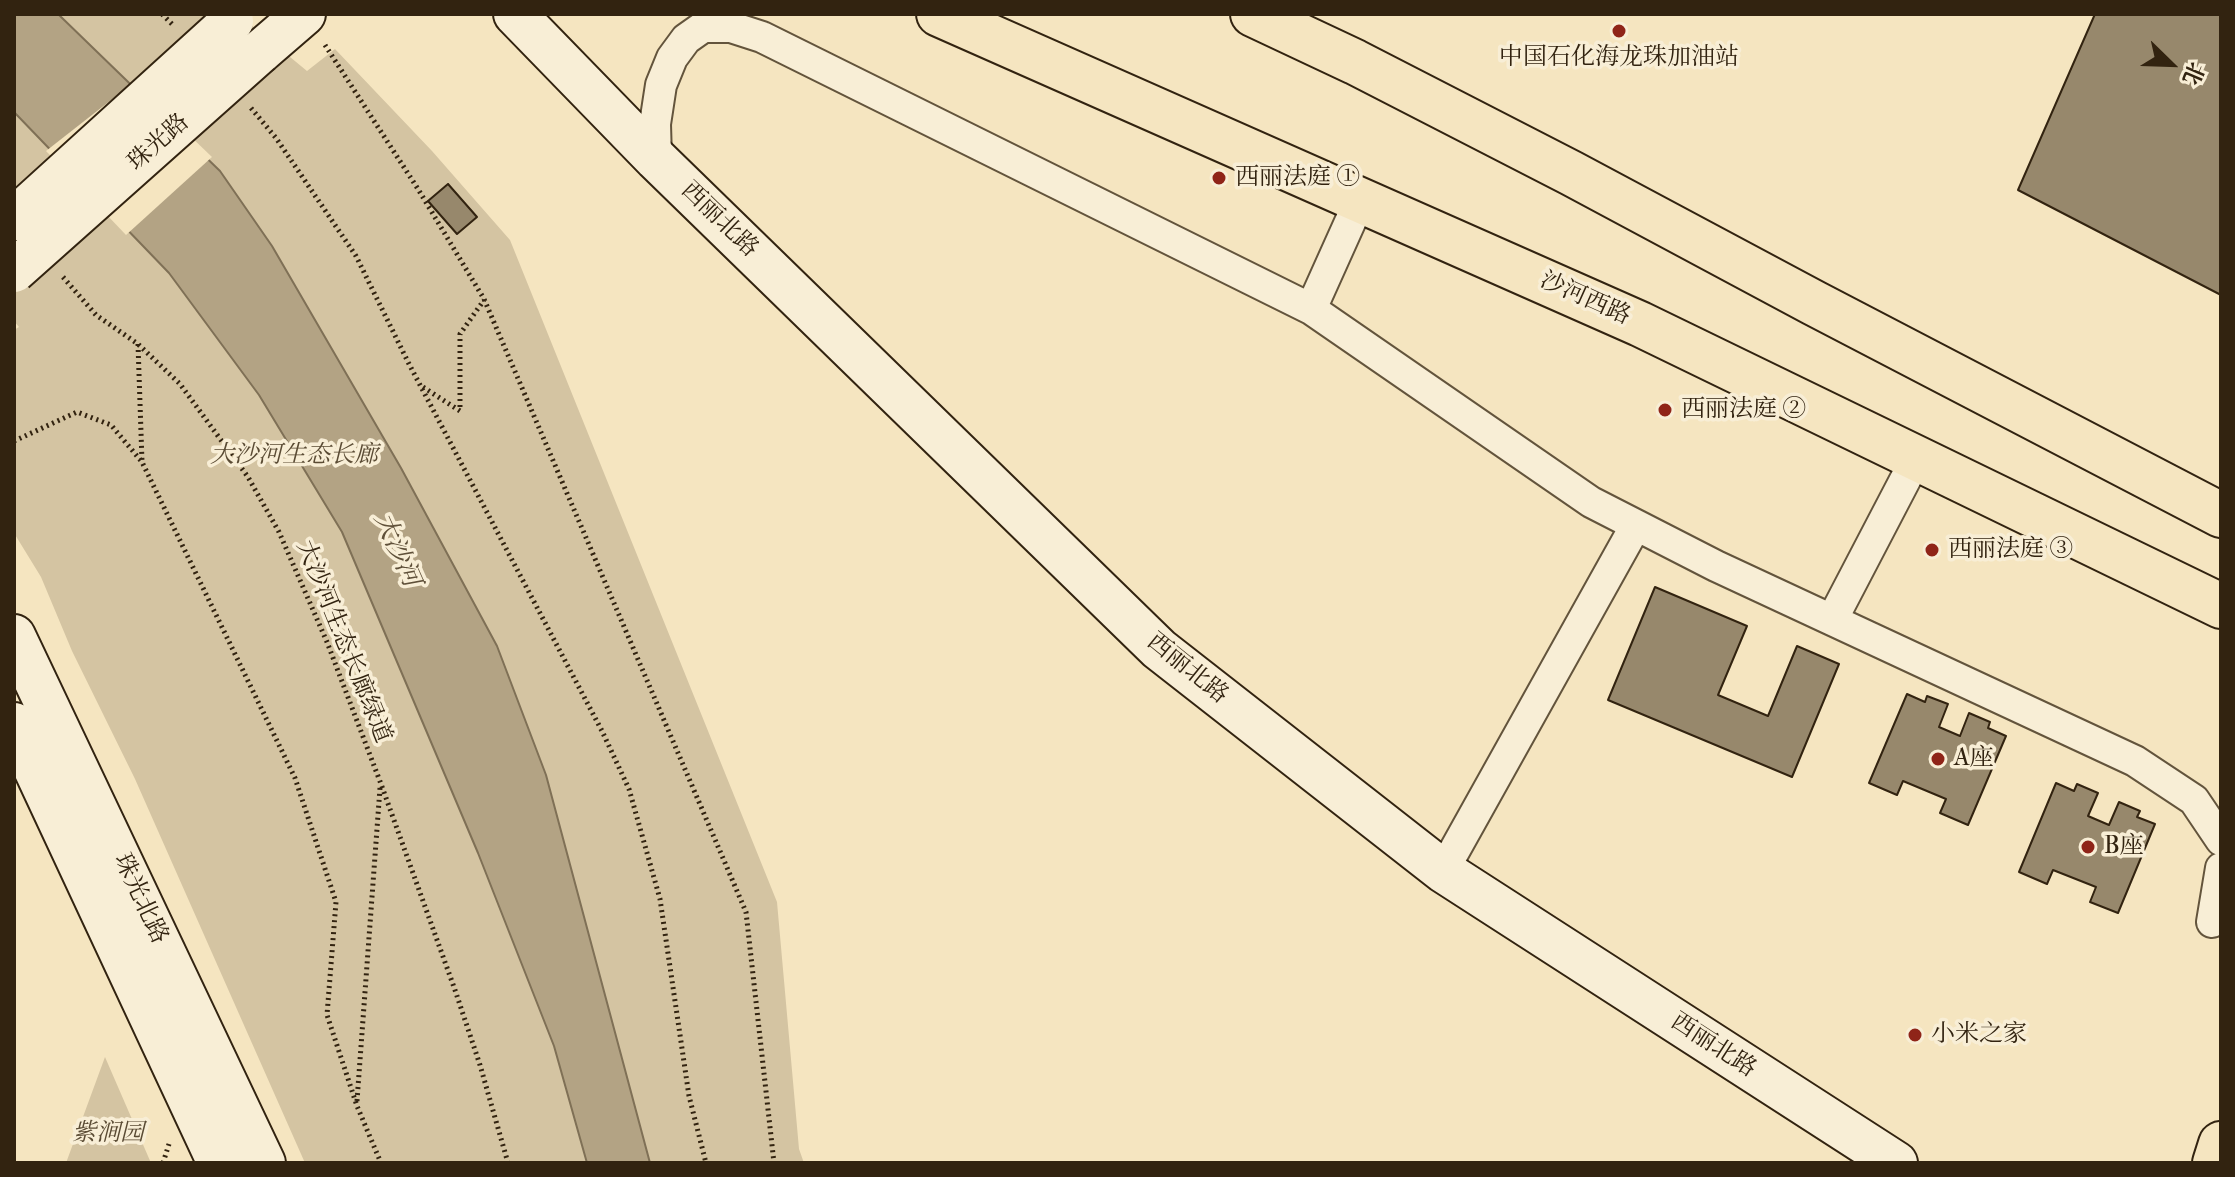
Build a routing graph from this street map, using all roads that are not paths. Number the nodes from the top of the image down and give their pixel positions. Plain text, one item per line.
1 (515, 14) edge
2 (555, 14) edge
3 (939, 14) edge
4 (1253, 14) edge
5 (235, 17) edge
6 (312, 27) edge
7 (565, 66) junction
8 (656, 159) junction
9 (1360, 200) junction
10 (14, 219) edge
11 (14, 271) edge
12 (1311, 309) junction
13 (1917, 457) junction
14 (2221, 515) edge
15 (1636, 525) junction
16 (2217, 605) edge
17 (1832, 620) junction
18 (14, 636) edge
19 (14, 724) edge
20 (2221, 840) edge
21 (2221, 868) edge
22 (1443, 871) junction
23 (2212, 922) dead end
24 (2221, 1144) edge
25 (219, 1163) edge
26 (264, 1163) edge
27 (1896, 1163) edge
28 (2215, 1163) edge

1 - 7 street, 西丽北路
2 - 7 street
3 - 9 main road, 沙河西路
4 - 14 main road
5 - 10 street, 珠光路, bridge
6 - 11 street, 珠光路, bridge
7 - 8 street, 西丽北路
8 - 12 street
8 - 22 street, 西丽北路
9 - 12 street
9 - 13 main road, 沙河西路
12 - 15 street
13 - 16 main road, 沙河西路
13 - 17 street
15 - 17 street
15 - 22 street
17 - 20 street
18 - 26 street, 珠光北路
19 - 25 street, 珠光北路
21 - 23 street
22 - 27 street, 西丽北路
24 - 28 main road

